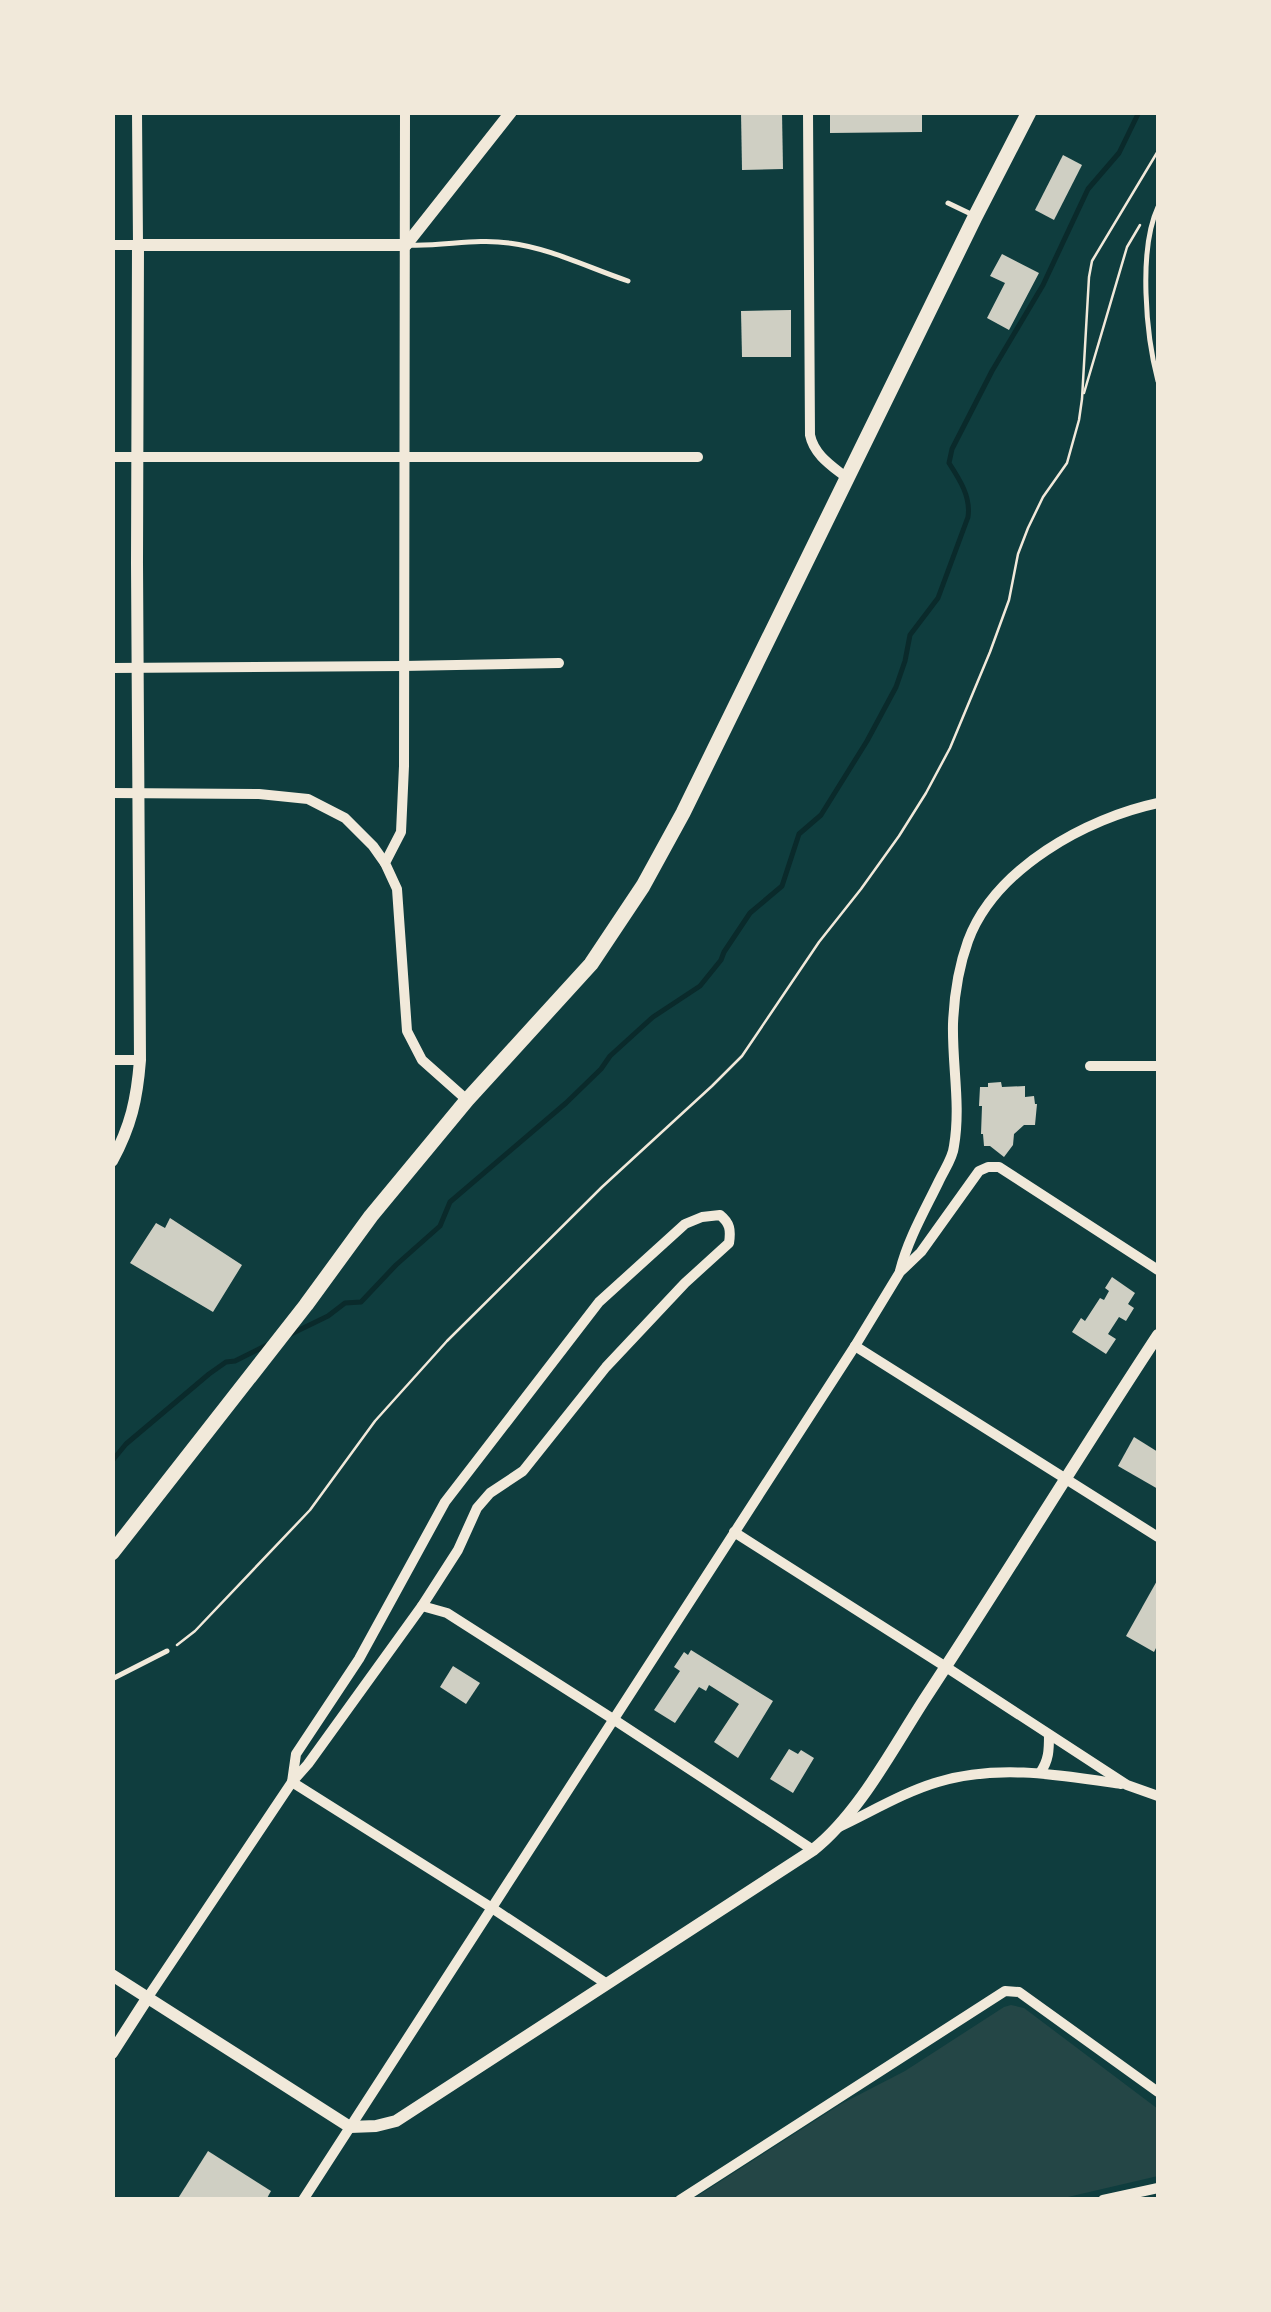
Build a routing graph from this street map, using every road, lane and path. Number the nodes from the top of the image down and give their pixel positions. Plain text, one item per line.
1 (137, 112) edge
2 (405, 112) edge
3 (511, 112) edge
4 (808, 112) edge
5 (1029, 112) edge
6 (1158, 151) edge
7 (948, 203) dead end
8 (1158, 208) edge
9 (975, 217) junction
10 (406, 244) junction
11 (112, 245) edge
12 (138, 245) junction
13 (628, 281) dead end
14 (1158, 381) edge
15 (1082, 399) junction
16 (403, 456) junction
17 (112, 457) edge
18 (137, 457) junction
19 (698, 457) dead end
20 (847, 478) junction
21 (558, 663) dead end
22 (403, 666) junction
23 (112, 668) edge
24 (138, 668) junction
25 (112, 794) edge
26 (137, 794) junction
27 (1158, 803) edge
28 (385, 863) junction
29 (112, 1060) edge
30 (140, 1060) junction
31 (1090, 1066) dead end
32 (1158, 1066) edge
33 (466, 1100) junction
34 (112, 1161) edge
35 (1158, 1270) edge
36 (900, 1272) junction
37 (1158, 1335) edge
38 (855, 1346) junction
39 (1065, 1479) junction
40 (734, 1532) junction
41 (1158, 1537) edge
42 (112, 1553) edge
43 (422, 1606) junction
44 (167, 1651) joint
45 (946, 1666) junction
46 (112, 1678) edge
47 (614, 1718) junction
48 (1049, 1735) junction
49 (1040, 1773) junction
50 (292, 1782) junction
51 (1127, 1785) junction
52 (1158, 1796) edge
53 (838, 1828) junction
54 (812, 1850) junction
55 (492, 1908) junction
56 (112, 1975) edge
57 (607, 1984) junction
58 (148, 1997) junction
59 (112, 2052) edge
60 (1158, 2092) edge
61 (350, 2127) junction
62 (1158, 2188) edge
63 (303, 2200) edge
64 (680, 2200) edge
65 (1104, 2200) edge

1 - 12 street
2 - 10 street
3 - 10 street
4 - 20 street
5 - 9 main road
6 - 15 path
7 - 9 lane
8 - 14 lane
8 - 15 path
9 - 20 main road
10 - 12 street
10 - 13 lane
10 - 16 street
11 - 12 street
12 - 18 street
15 - 44 path
16 - 18 street
16 - 19 street
16 - 22 street
17 - 18 street
18 - 24 street
20 - 33 main road
21 - 22 street
22 - 24 street
22 - 28 street
23 - 24 street
24 - 26 street
25 - 26 street
26 - 28 street
26 - 30 street
27 - 36 street
28 - 33 street
29 - 30 street
30 - 34 street
31 - 32 street
33 - 42 main road
35 - 36 street
36 - 38 street
37 - 39 street
38 - 39 street
38 - 40 street
39 - 41 street
39 - 45 street
40 - 45 street
40 - 47 street
43 - 47 street
43 - 50 street
43 - 50 street
44 - 46 lane
45 - 48 street
45 - 53 street
47 - 54 street
47 - 55 street
48 - 49 street
48 - 51 street
49 - 51 street
49 - 53 street
50 - 55 street
50 - 58 street
51 - 52 street
53 - 54 street
54 - 57 street
55 - 57 street
55 - 61 street
56 - 58 street
57 - 61 street
58 - 59 street
58 - 61 street
60 - 64 street
61 - 63 street
62 - 65 street

